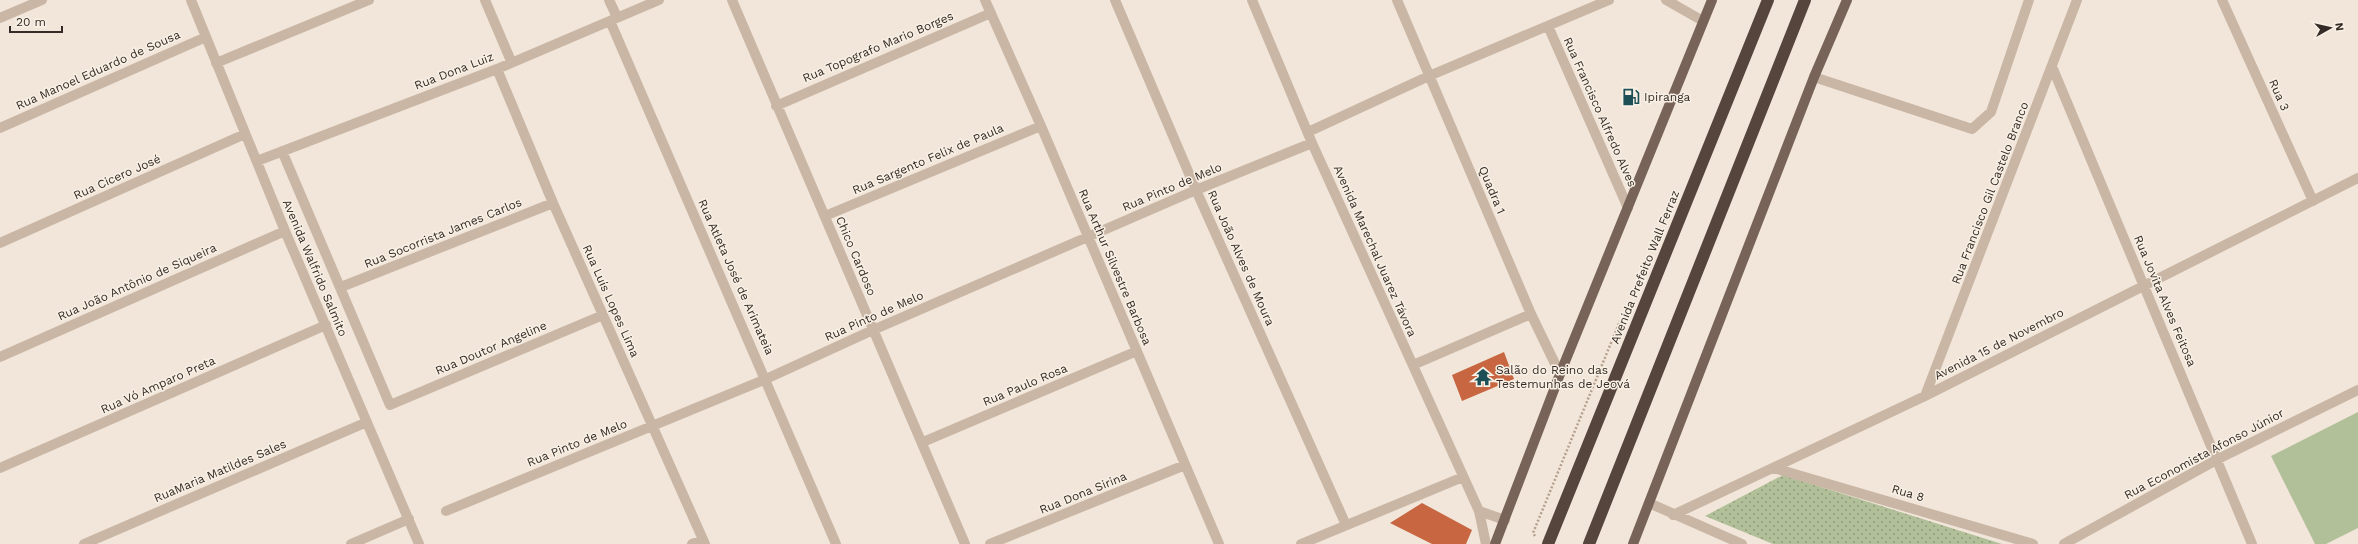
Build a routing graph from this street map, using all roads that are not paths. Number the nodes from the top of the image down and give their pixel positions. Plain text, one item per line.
1 (42, 0) edge
2 (191, 0) edge
3 (369, 0) edge
4 (485, 0) edge
5 (609, 0) edge
6 (659, 0) edge
7 (732, 0) edge
8 (985, 0) edge
9 (1115, 0) edge
10 (1252, 0) edge
11 (1397, 0) edge
12 (1610, 0) edge
13 (1666, 0) edge
14 (1712, 0) edge
15 (1768, 0) edge
16 (1805, 0) edge
17 (1847, 0) edge
18 (2029, 0) edge
19 (2077, 0) edge
20 (2222, 0) edge
21 (354, 3) edge
22 (991, 13) junction
23 (0, 18) edge
24 (613, 19) junction
25 (1703, 21) junction
26 (1548, 26) junction
27 (206, 37) junction
28 (511, 61) junction
29 (216, 63) junction
30 (496, 69) junction
31 (2053, 69) junction
32 (1429, 76) junction
33 (1814, 77) junction
34 (776, 106) junction
35 (1041, 126) junction
36 (0, 128) edge
37 (1308, 132) junction
38 (245, 134) junction
39 (1312, 143) junction
40 (282, 151) junction
41 (257, 161) junction
42 (2358, 178) edge
43 (1196, 190) junction
44 (2313, 201) junction
45 (553, 203) junction
46 (1628, 208) junction
47 (825, 216) junction
48 (285, 231) junction
49 (1087, 237) junction
50 (0, 243) edge
51 (2145, 286) junction
52 (341, 287) junction
53 (1531, 314) junction
54 (603, 315) junction
55 (326, 325) junction
56 (873, 330) junction
57 (1137, 351) junction
58 (0, 357) edge
59 (1413, 365) junction
60 (1560, 374) junction
61 (766, 379) junction
62 (2358, 390) edge
63 (1925, 396) junction
64 (366, 422) junction
65 (653, 426) junction
66 (923, 442) junction
67 (2218, 459) junction
68 (1185, 465) junction
69 (0, 468) edge
70 (1774, 468) junction
71 (1463, 476) junction
72 (1649, 503) junction
73 (446, 511) dead end
74 (1478, 511) junction
75 (1673, 515) junction
76 (408, 519) junction
77 (1505, 520) junction
78 (1346, 525) junction
79 (704, 542) edge
80 (84, 544) edge
81 (350, 544) edge
82 (419, 544) edge
83 (692, 544) edge
84 (836, 544) edge
85 (965, 544) edge
86 (990, 544) edge
87 (1219, 544) edge
88 (1301, 544) edge
89 (1486, 544) edge
90 (1495, 544) edge
91 (1548, 544) edge
92 (1589, 544) edge
93 (1633, 544) edge
94 (1742, 544) edge
95 (2033, 544) edge
96 (2064, 544) edge
97 (2252, 544) edge

1 - 23 street
2 - 27 street, Avenida Walfrido Salmito
3 - 21 street
4 - 28 street
5 - 24 street, Rua Atleta José de Arimateia
6 - 24 street, Rua Dona Luiz
7 - 34 street, Chico Cardoso
8 - 22 street, Rua Arthur Silvestre Barbosa
9 - 43 street, Rua João Alves de Moura
10 - 37 street, Avenida Marechal Juarez Távora
11 - 32 street, Quadra 1
12 - 26 street
13 - 25 street
14 - 25 main road
15 - 91 highway, Avenida Prefeito Wall Ferraz
16 - 92 highway
17 - 33 main road
18 - 33 street
19 - 31 street, Rua Francisco Gil Castelo Branco
20 - 44 street, Rua 3
21 - 29 street
22 - 34 street, Rua Topografo Mario Borges
22 - 35 street, Rua Arthur Silvestre Barbosa
24 - 28 street, Rua Dona Luiz
24 - 61 street, Rua Atleta José de Arimateia
25 - 46 main road
26 - 32 street
26 - 46 street, Rua Francisco Alfredo Alves
27 - 29 street, Avenida Walfrido Salmito
27 - 36 street, Rua Manoel Eduardo de Sousa
28 - 30 street, Rua Dona Luiz
29 - 38 street, Avenida Walfrido Salmito
30 - 40 street, Rua Dona Luiz
30 - 45 street, Rua Luís Lopes Lima
31 - 51 street, Rua Jovita Alves Feitosa
31 - 63 street, Rua Francisco Gil Castelo Branco
32 - 37 street
32 - 53 street, Quadra 1
33 - 72 main road
34 - 47 street, Chico Cardoso
35 - 47 street, Rua Sargento Felix de Paula
35 - 49 street, Rua Arthur Silvestre Barbosa
37 - 39 street, Avenida Marechal Juarez Távora
38 - 41 street, Avenida Walfrido Salmito
38 - 50 street, Rua Cicero José
39 - 43 street, Rua Pinto de Melo
39 - 59 street, Avenida Marechal Juarez Távora
40 - 41 street, Rua Dona Luiz
40 - 52 street
41 - 48 street, Avenida Walfrido Salmito
42 - 44 street, Avenida 15 de Novembro
43 - 49 street, Rua Pinto de Melo
43 - 78 street, Rua João Alves de Moura
44 - 51 street, Avenida 15 de Novembro
45 - 52 street, Rua Socorrista James Carlos
45 - 54 street, Rua Luís Lopes Lima
46 - 60 main road
47 - 56 street, Chico Cardoso
48 - 55 street, Avenida Walfrido Salmito
48 - 58 street, Rua João Antônio de Siqueira
49 - 56 street, Rua Pinto de Melo
49 - 57 street, Rua Arthur Silvestre Barbosa
51 - 63 street, Avenida 15 de Novembro
51 - 67 street, Rua Jovita Alves Feitosa
52 - 54 street, Rua Doutor Angeline
53 - 59 street
53 - 60 street, Quadra 1
54 - 65 street, Rua Luís Lopes Lima
55 - 64 street, Avenida Walfrido Salmito
55 - 69 street, Rua Vó Amparo Preta
56 - 61 street, Rua Pinto de Melo
56 - 66 street, Chico Cardoso
57 - 66 street, Rua Paulo Rosa
57 - 68 street, Rua Arthur Silvestre Barbosa
59 - 71 street, Avenida Marechal Juarez Távora
60 - 77 main road
61 - 65 street, Rua Pinto de Melo
61 - 84 street, Rua Atleta José de Arimateia
62 - 67 street, Rua Economista Afonso Júnior
63 - 70 street, Avenida 15 de Novembro
64 - 76 street, Avenida Walfrido Salmito
64 - 80 street, RuaMaria Matildes Sales
65 - 73 street, Rua Pinto de Melo
65 - 79 street, Rua Luís Lopes Lima
66 - 85 street, Chico Cardoso
67 - 96 street, Rua Economista Afonso Júnior
67 - 97 street, Rua Jovita Alves Feitosa
68 - 86 street, Rua Dona Sirina
68 - 87 street, Rua Arthur Silvestre Barbosa
70 - 75 street, Avenida 15 de Novembro
70 - 95 street, Rua 8
71 - 74 street, Avenida Marechal Juarez Távora
71 - 78 street
72 - 75 street
72 - 93 main road
74 - 77 street
74 - 89 street, Avenida Marechal Juarez Távora
75 - 94 street
76 - 81 street
76 - 82 street, Avenida Walfrido Salmito
77 - 90 main road
78 - 88 street
79 - 83 street

